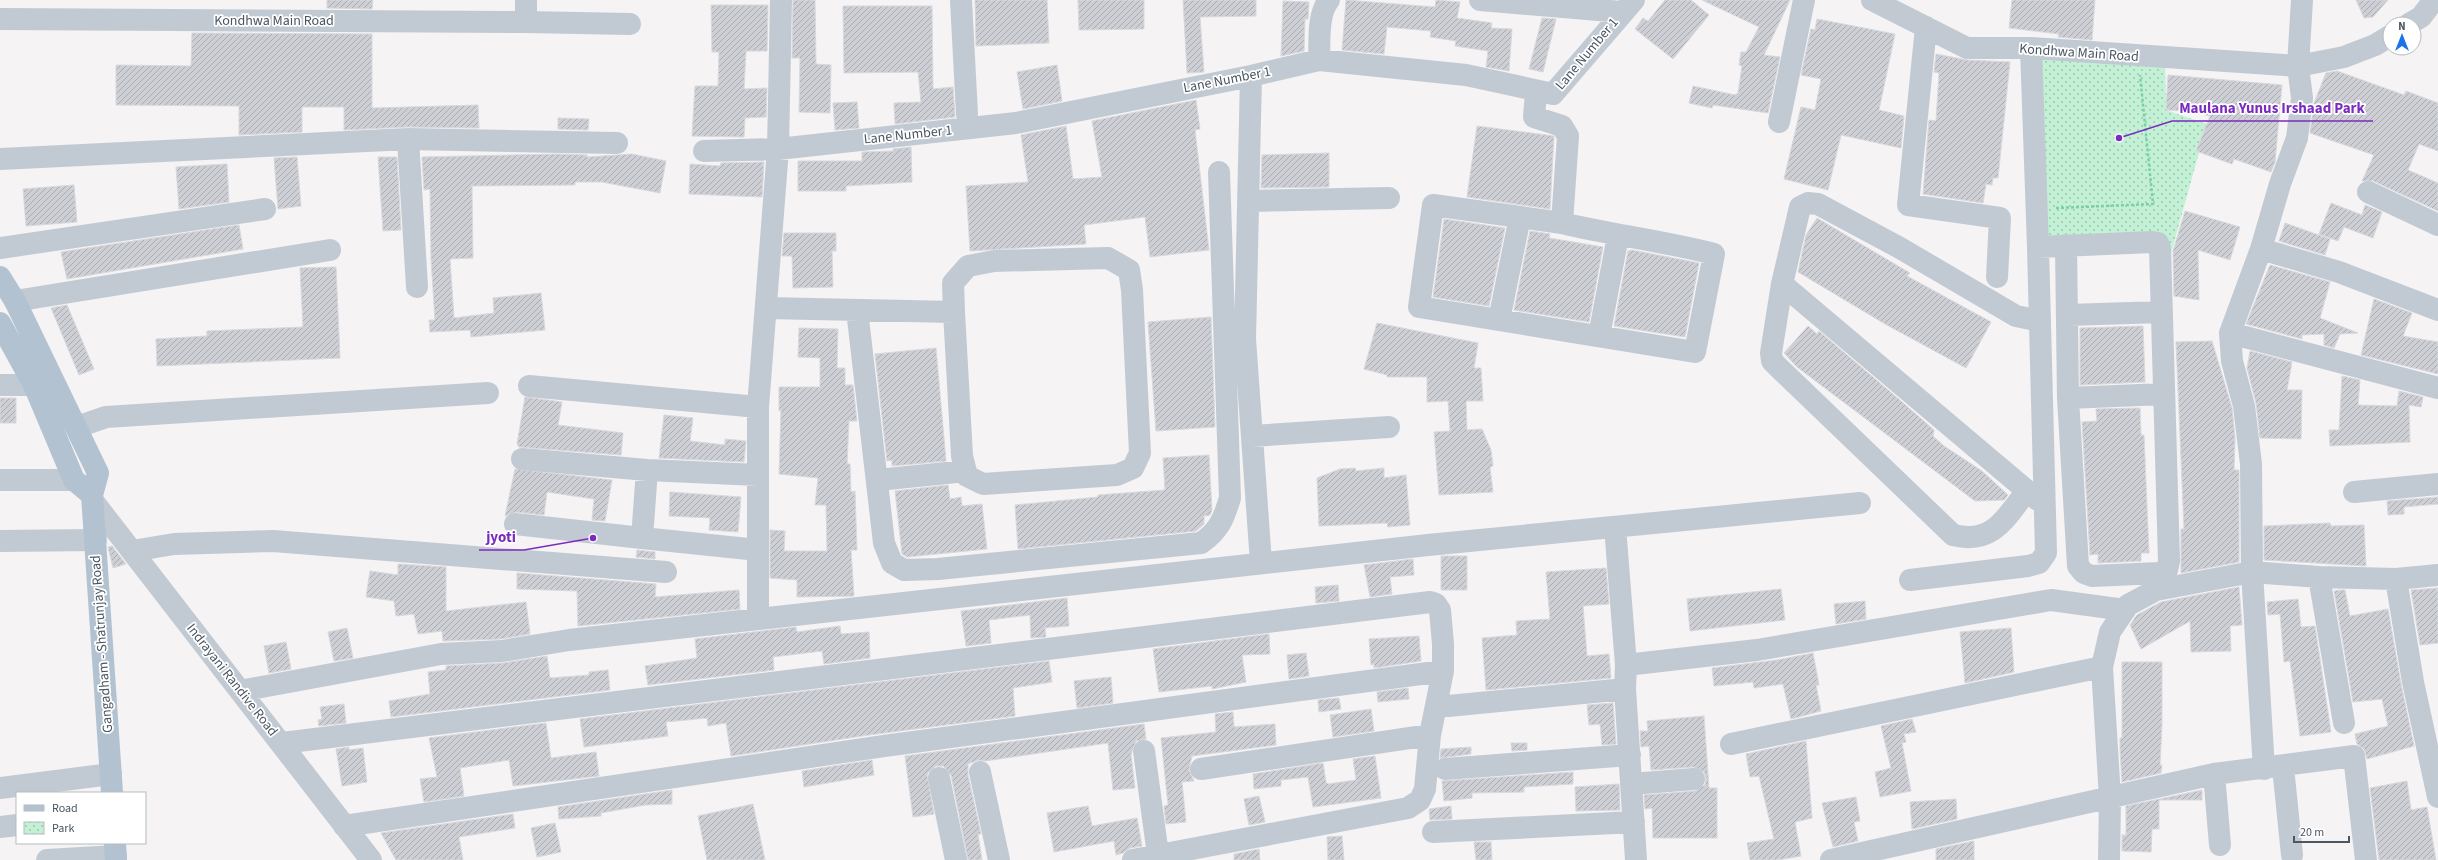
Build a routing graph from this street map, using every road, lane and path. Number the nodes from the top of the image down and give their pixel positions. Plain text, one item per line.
1 (526, 0) edge
2 (781, 0) edge
3 (961, 0) edge
4 (1330, 0) edge
5 (1480, 0) edge
6 (1804, 0) edge
7 (1872, 0) edge
8 (2302, 0) edge
9 (2434, 0) edge
10 (1628, 6) edge
11 (2422, 16) edge
12 (0, 19) edge
13 (526, 22) junction
14 (630, 24) dead end
15 (1926, 27) junction
16 (2382, 41) edge
17 (2031, 48) junction
18 (1319, 60) junction
19 (2298, 66) junction
20 (2132, 75) dead end
21 (1251, 76) junction
22 (1536, 92) junction
23 (967, 114) dead end
24 (1778, 122) dead end
25 (408, 139) junction
26 (617, 143) dead end
27 (778, 149) junction
28 (704, 151) dead end
29 (0, 159) edge
30 (1219, 172) dead end
31 (2368, 192) dead end
32 (1389, 198) dead end
33 (1250, 201) junction
34 (265, 209) dead end
35 (2037, 209) junction
36 (1520, 217) junction
37 (1562, 223) junction
38 (2438, 225) edge
39 (1618, 236) junction
40 (2066, 245) junction
41 (2038, 247) junction
42 (0, 248) edge
43 (2261, 249) junction
44 (330, 250) dead end
45 (1997, 276) dead end
46 (0, 277) edge
47 (1782, 284) junction
48 (417, 287) dead end
49 (15, 301) junction
50 (766, 308) junction
51 (857, 310) junction
52 (2438, 310) edge
53 (954, 312) junction
54 (2162, 312) junction
55 (2068, 315) junction
56 (1499, 320) junction
57 (2040, 321) junction
58 (0, 322) edge
59 (2230, 333) junction
60 (1599, 336) junction
61 (0, 385) edge
62 (34, 385) junction
63 (529, 386) dead end
64 (2438, 388) edge
65 (488, 393) dead end
66 (2164, 394) junction
67 (2068, 398) junction
68 (758, 407) junction
69 (77, 427) junction
70 (1388, 427) dead end
71 (1252, 436) junction
72 (522, 459) dead end
73 (647, 470) junction
74 (966, 471) junction
75 (758, 475) junction
76 (0, 480) edge
77 (74, 480) junction
78 (878, 480) junction
79 (2438, 484) edge
80 (2026, 492) junction
81 (2354, 492) dead end
82 (92, 498) junction
83 (1860, 503) dead end
84 (2045, 505) junction
85 (516, 524) dead end
86 (1615, 527) junction
87 (642, 538) junction
88 (96, 540) junction
89 (0, 541) edge
90 (758, 550) junction
91 (132, 551) junction
92 (1261, 563) junction
93 (666, 572) dead end
94 (2252, 572) junction
95 (2438, 575) edge
96 (2319, 577) junction
97 (2396, 579) junction
98 (1910, 580) dead end
99 (2125, 610) junction
100 (758, 619) junction
101 (1626, 665) junction
102 (2102, 667) junction
103 (1443, 671) junction
104 (1625, 688) junction
105 (240, 691) junction
106 (1448, 706) dead end
107 (2344, 723) dead end
108 (1430, 735) junction
109 (282, 744) junction
110 (1731, 744) dead end
111 (1144, 751) dead end
112 (1630, 755) junction
113 (1201, 768) dead end
114 (1445, 768) dead end
115 (2274, 768) junction
116 (980, 772) dead end
117 (2214, 774) junction
118 (940, 778) dead end
119 (1694, 779) dead end
120 (111, 783) edge
121 (1631, 784) junction
122 (0, 788) edge
123 (2110, 798) junction
124 (2438, 798) edge
125 (1634, 822) junction
126 (16, 825) edge
127 (344, 826) junction
128 (0, 828) edge
129 (1434, 832) dead end
130 (2220, 845) dead end
131 (116, 853) edge
132 (2292, 855) dead end
133 (1149, 858) edge
134 (47, 860) edge
135 (370, 860) edge
136 (956, 860) edge
137 (999, 860) edge
138 (1636, 860) edge
139 (1831, 860) edge
140 (2109, 860) edge
141 (2366, 860) edge

1 - 13 street
2 - 27 street
3 - 23 street
4 - 18 street
5 - 10 street
6 - 24 street
7 - 15 street, Kondhwa Main Road
8 - 19 street
9 - 11 street
10 - 22 street, Lane Number 1
12 - 13 street, Kondhwa Main Road
13 - 14 street, Kondhwa Main Road
15 - 17 street, Kondhwa Main Road
15 - 45 street
16 - 19 street, Kondhwa Main Road
17 - 19 street, Kondhwa Main Road
17 - 35 street
18 - 21 street, Lane Number 1
18 - 22 street, Lane Number 1
19 - 43 street
20 - 35 path
21 - 27 street, Lane Number 1
21 - 33 street
22 - 37 street
25 - 26 street
25 - 29 street
25 - 48 street
27 - 28 street, Lane Number 1
27 - 50 street
30 - 78 street
31 - 38 street
32 - 33 street
33 - 71 street
34 - 42 street
35 - 41 street
36 - 37 street
36 - 56 street
36 - 56 street
37 - 39 street
39 - 60 street
39 - 60 street
40 - 41 street
40 - 54 street
40 - 55 street
41 - 57 street
43 - 52 street
43 - 59 street
44 - 49 street
46 - 49 main road, Gangadham - Shatrunjay Road
47 - 57 street
47 - 80 street
47 - 80 street
49 - 69 main road, Gangadham - Shatrunjay Road
50 - 51 street
50 - 68 street
51 - 53 street
51 - 78 street
53 - 74 street
53 - 74 street
54 - 55 street
54 - 66 street
55 - 67 street
56 - 60 street
57 - 84 street
58 - 62 main road
59 - 64 street
59 - 94 street
61 - 62 street
62 - 77 main road
63 - 68 street
65 - 69 street
66 - 67 street
66 - 67 street
68 - 75 street
69 - 82 main road, Gangadham - Shatrunjay Road
70 - 71 street
71 - 92 street
72 - 73 street
73 - 75 street
73 - 87 street
74 - 78 street
75 - 90 street
76 - 77 street
77 - 82 main road
79 - 81 street
80 - 84 street
82 - 88 main road, Gangadham - Shatrunjay Road
82 - 91 street, Indrayani Randive Road
83 - 86 street
84 - 98 street
85 - 87 street
86 - 92 street
86 - 101 street
87 - 90 street
88 - 89 street
88 - 120 main road, Gangadham - Shatrunjay Road
90 - 100 street
91 - 93 street
91 - 105 street, Indrayani Randive Road
92 - 100 street
94 - 96 street
94 - 99 street
94 - 115 street
95 - 97 street
96 - 97 street
96 - 107 street
97 - 124 street
99 - 101 street
99 - 102 street
100 - 105 street
101 - 104 street
102 - 110 street
102 - 123 street
103 - 108 street
103 - 109 street
103 - 127 street
104 - 106 street
104 - 112 street
105 - 109 street, Indrayani Randive Road
108 - 113 street
108 - 133 street
109 - 127 street, Indrayani Randive Road
111 - 133 street
112 - 114 street
112 - 121 street
115 - 117 street
115 - 132 street
115 - 141 street
116 - 137 street
117 - 123 street
117 - 130 street
118 - 136 street
119 - 121 street
120 - 122 street
121 - 125 street
123 - 139 street
123 - 140 street
125 - 129 street
125 - 138 street
126 - 128 street
127 - 135 street, Indrayani Randive Road
131 - 134 street

